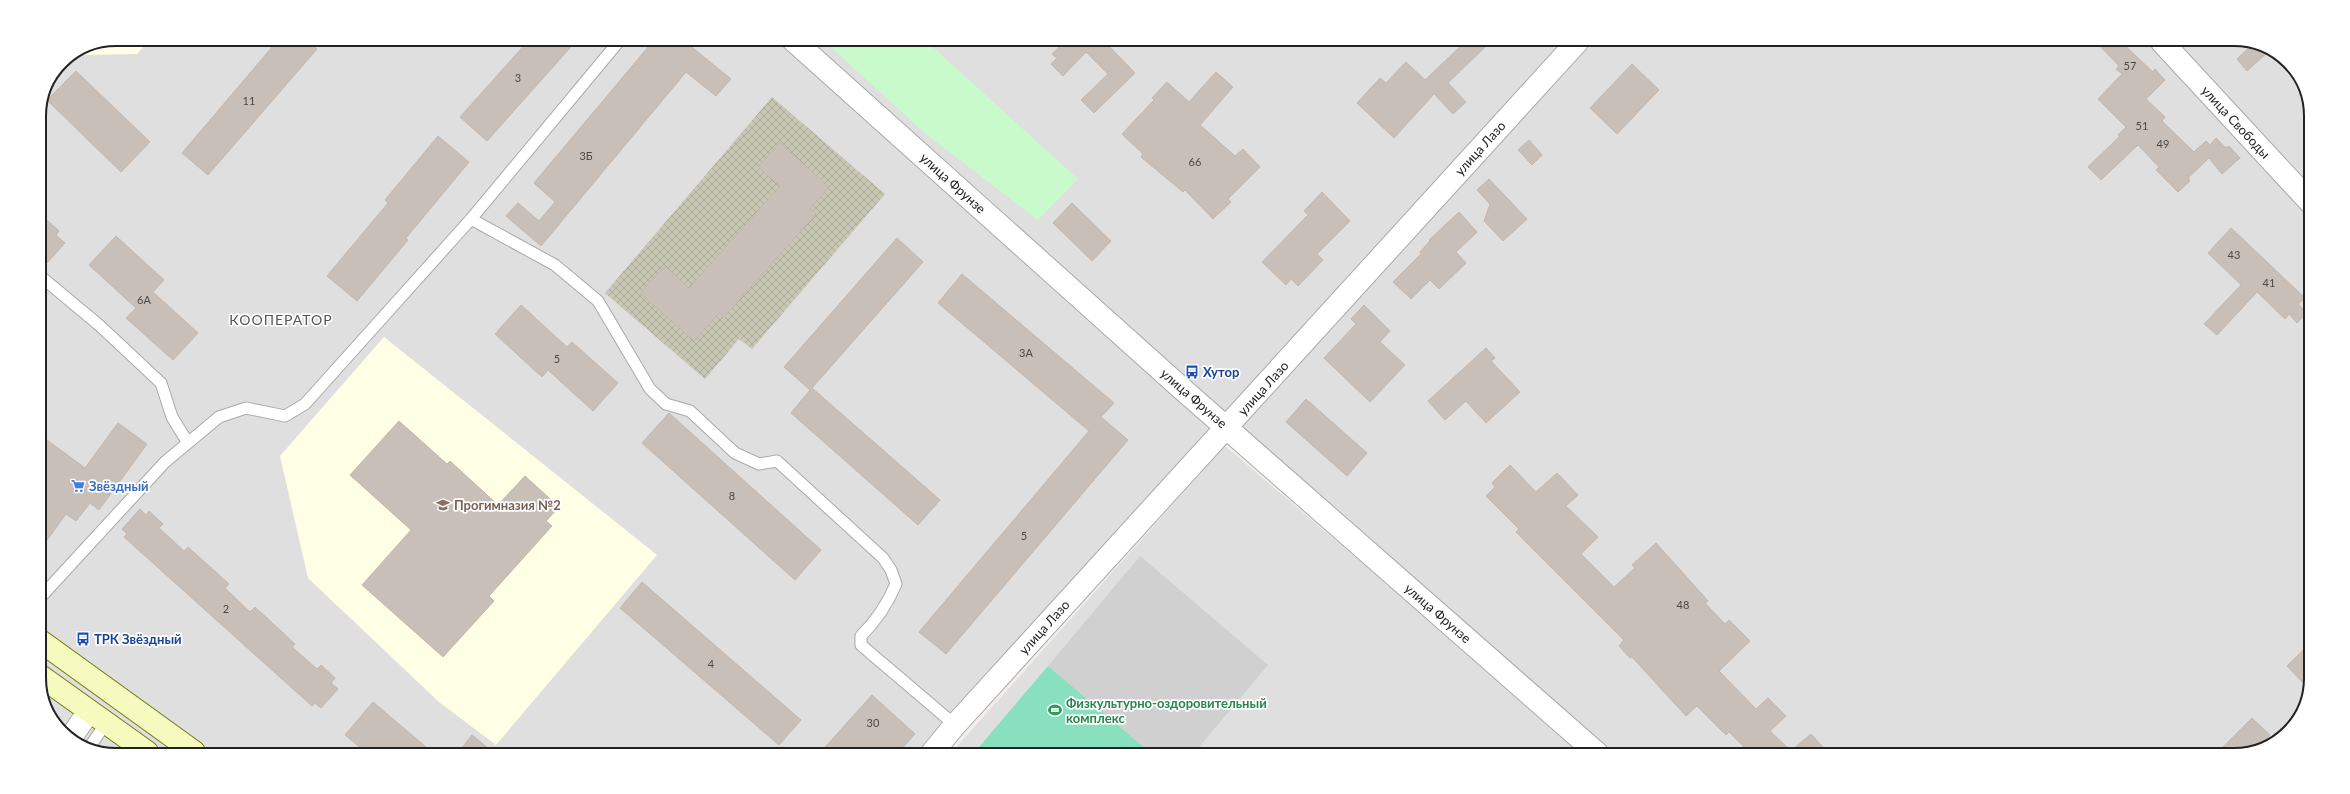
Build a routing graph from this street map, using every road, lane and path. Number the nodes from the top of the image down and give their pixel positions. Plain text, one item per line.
1 (615, 46) edge
2 (800, 46) edge
3 (1573, 46) edge
4 (2166, 46) edge
5 (2304, 196) edge
6 (471, 219) junction
7 (46, 280) edge
8 (1227, 427) junction
9 (188, 443) junction
10 (46, 591) edge
11 (46, 645) edge
12 (46, 680) edge
13 (89, 710) junction
14 (106, 723) junction
15 (955, 725) junction
16 (74, 734) edge
17 (92, 744) edge
18 (141, 748) edge
19 (188, 748) edge
20 (936, 748) edge
21 (1591, 748) edge

1 - 6 lane
2 - 8 street, улица Фрунзе
3 - 8 street, улица Лазо
4 - 5 street, улица Свободы
6 - 9 lane
6 - 15 lane
7 - 9 lane
8 - 15 street, улица Лазо
8 - 21 street, улица Фрунзе
9 - 10 lane
11 - 19 street
12 - 13 street
13 - 14 street
13 - 16 street
14 - 17 lane
14 - 18 street
15 - 20 street, улица Лазо

